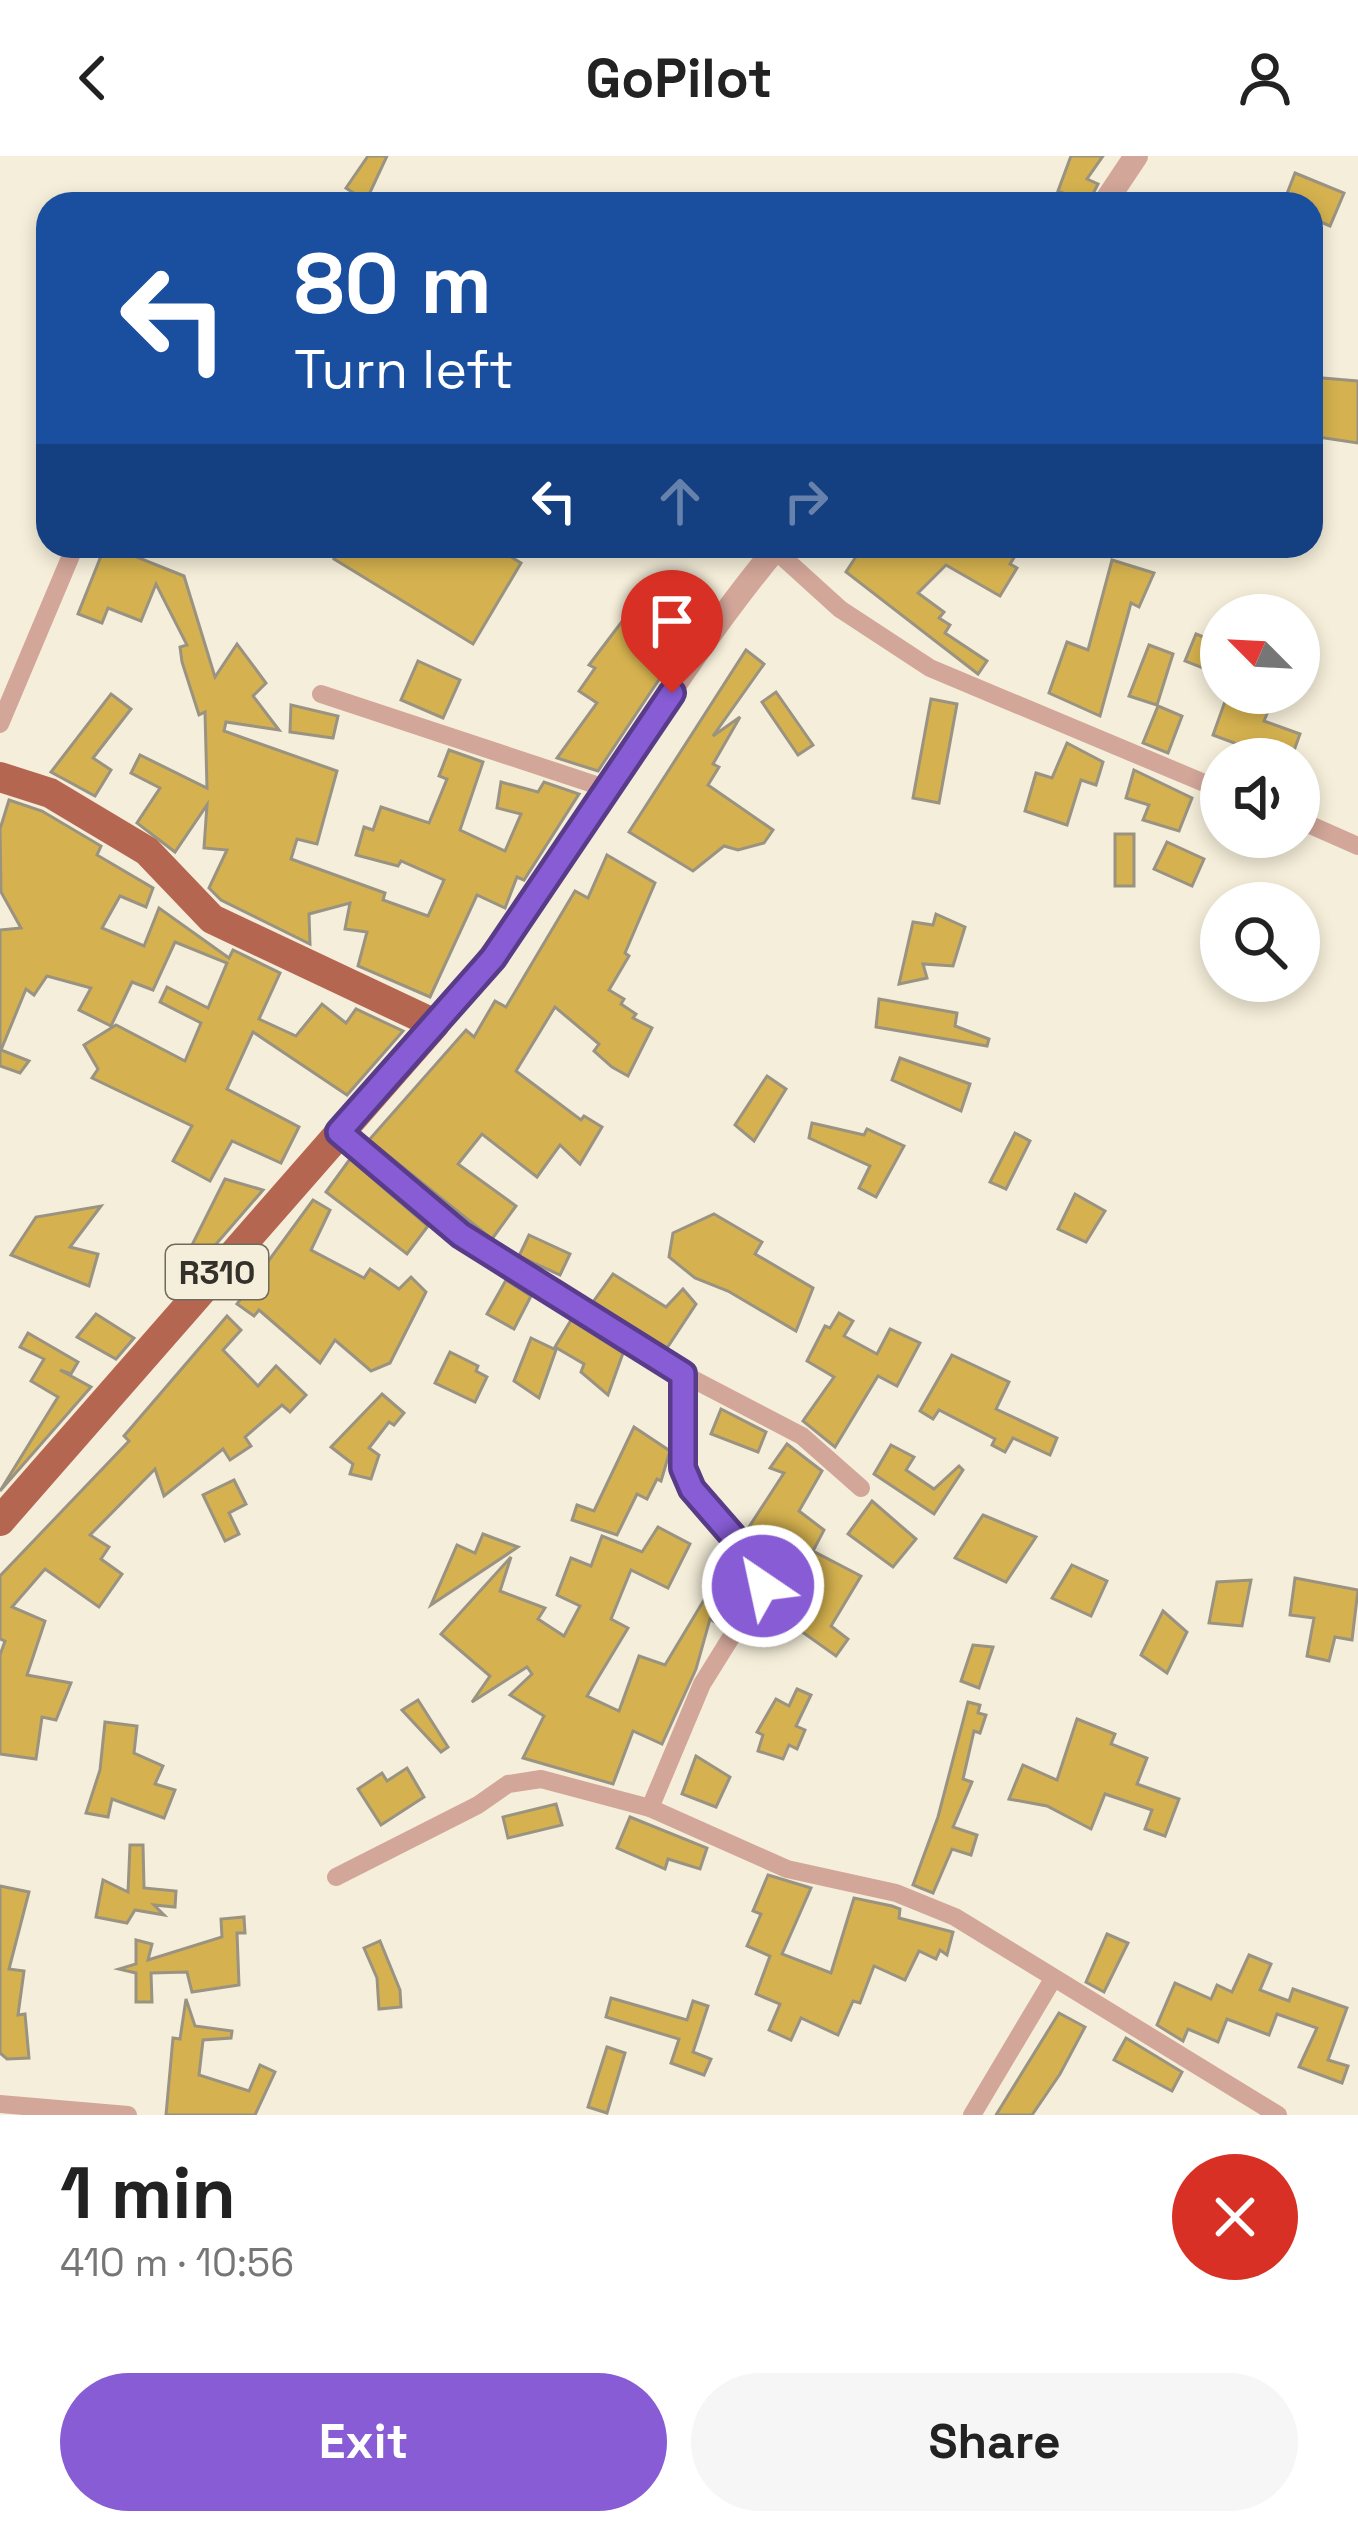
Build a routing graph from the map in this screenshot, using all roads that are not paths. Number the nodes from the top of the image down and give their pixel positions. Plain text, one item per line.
1 (1136, 156) edge
2 (1112, 192) edge
3 (70, 558) edge
4 (770, 558) edge
5 (787, 558) edge
6 (321, 694) dead end
7 (0, 724) edge
8 (0, 777) edge
9 (1200, 781) edge
10 (605, 788) junction
11 (1320, 829) edge
12 (1358, 846) edge
13 (434, 1024) junction
14 (339, 1132) junction
15 (683, 1374) junction
16 (861, 1488) dead end
17 (0, 1522) edge
18 (650, 1808) junction
19 (336, 1877) dead end
20 (1053, 1979) junction
21 (0, 2104) edge
22 (128, 2115) edge
23 (972, 2115) edge
24 (1278, 2115) edge

1 - 2 street
3 - 7 street
4 - 10 street
5 - 9 street
6 - 10 street
8 - 13 main road
10 - 13 street
11 - 12 street
13 - 14 main road, R310
14 - 15 street
14 - 17 main road, R310
15 - 16 street
15 - 18 street
18 - 19 street
18 - 20 street
20 - 23 street
20 - 24 street
21 - 22 street

